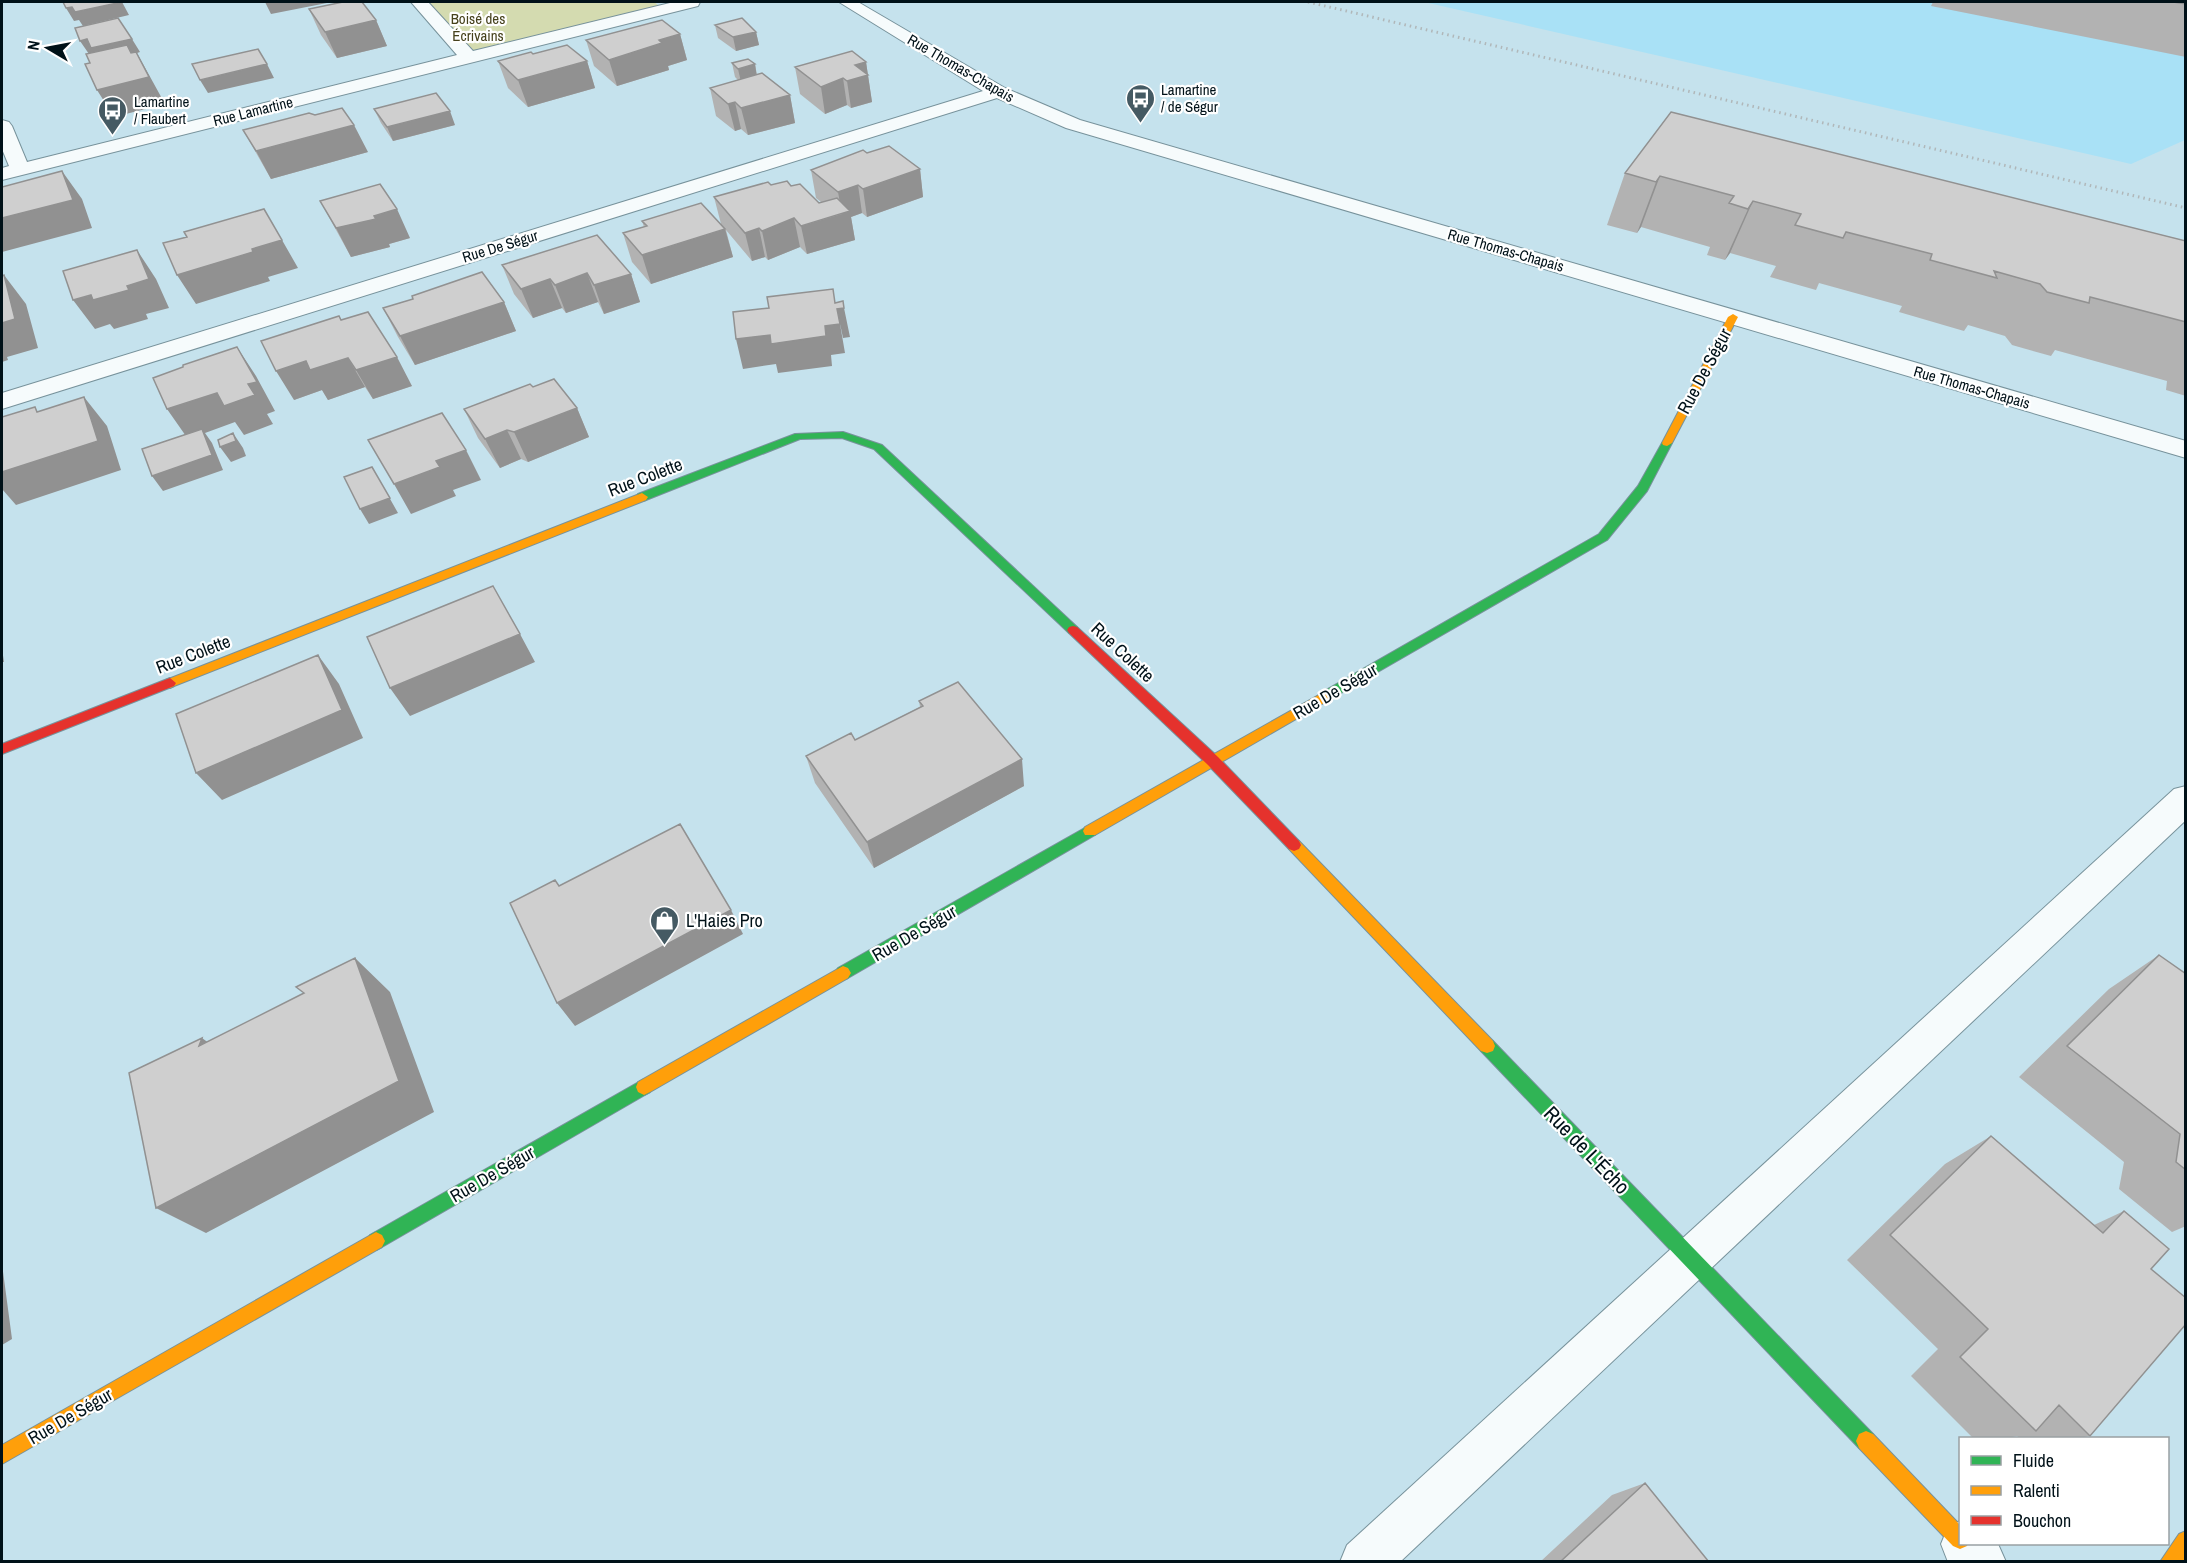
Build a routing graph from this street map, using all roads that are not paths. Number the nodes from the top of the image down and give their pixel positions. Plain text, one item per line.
1 (419, 2) edge
2 (692, 2) edge
3 (847, 2) edge
4 (658, 5) edge
5 (469, 57) junction
6 (998, 92) junction
7 (2, 126) edge
8 (11, 172) edge
9 (1733, 317) junction
10 (2, 401) edge
11 (2186, 450) edge
12 (2, 749) edge
13 (1213, 761) junction
14 (2186, 799) edge
15 (1691, 1258) junction
16 (2, 1455) edge
17 (1959, 1538) edge
18 (2186, 1541) edge
19 (1966, 1545) edge
20 (1364, 1562) edge
21 (1982, 1562) edge
22 (2170, 1562) edge

1 - 5 street
2 - 4 street
3 - 6 street, Rue Thomas-Chapais
4 - 5 street, Rue Lamartine
5 - 8 street, Rue Lamartine
6 - 9 street, Rue Thomas-Chapais
6 - 10 street, Rue De Ségur
7 - 8 street
9 - 11 street, Rue Thomas-Chapais
9 - 13 street, Rue De Ségur
12 - 13 street, Rue Colette
13 - 15 street, Rue de L'Écho
13 - 16 street, Rue De Ségur
14 - 15 street
15 - 17 street, Rue de L'Écho
15 - 20 street
18 - 22 street
19 - 21 street

